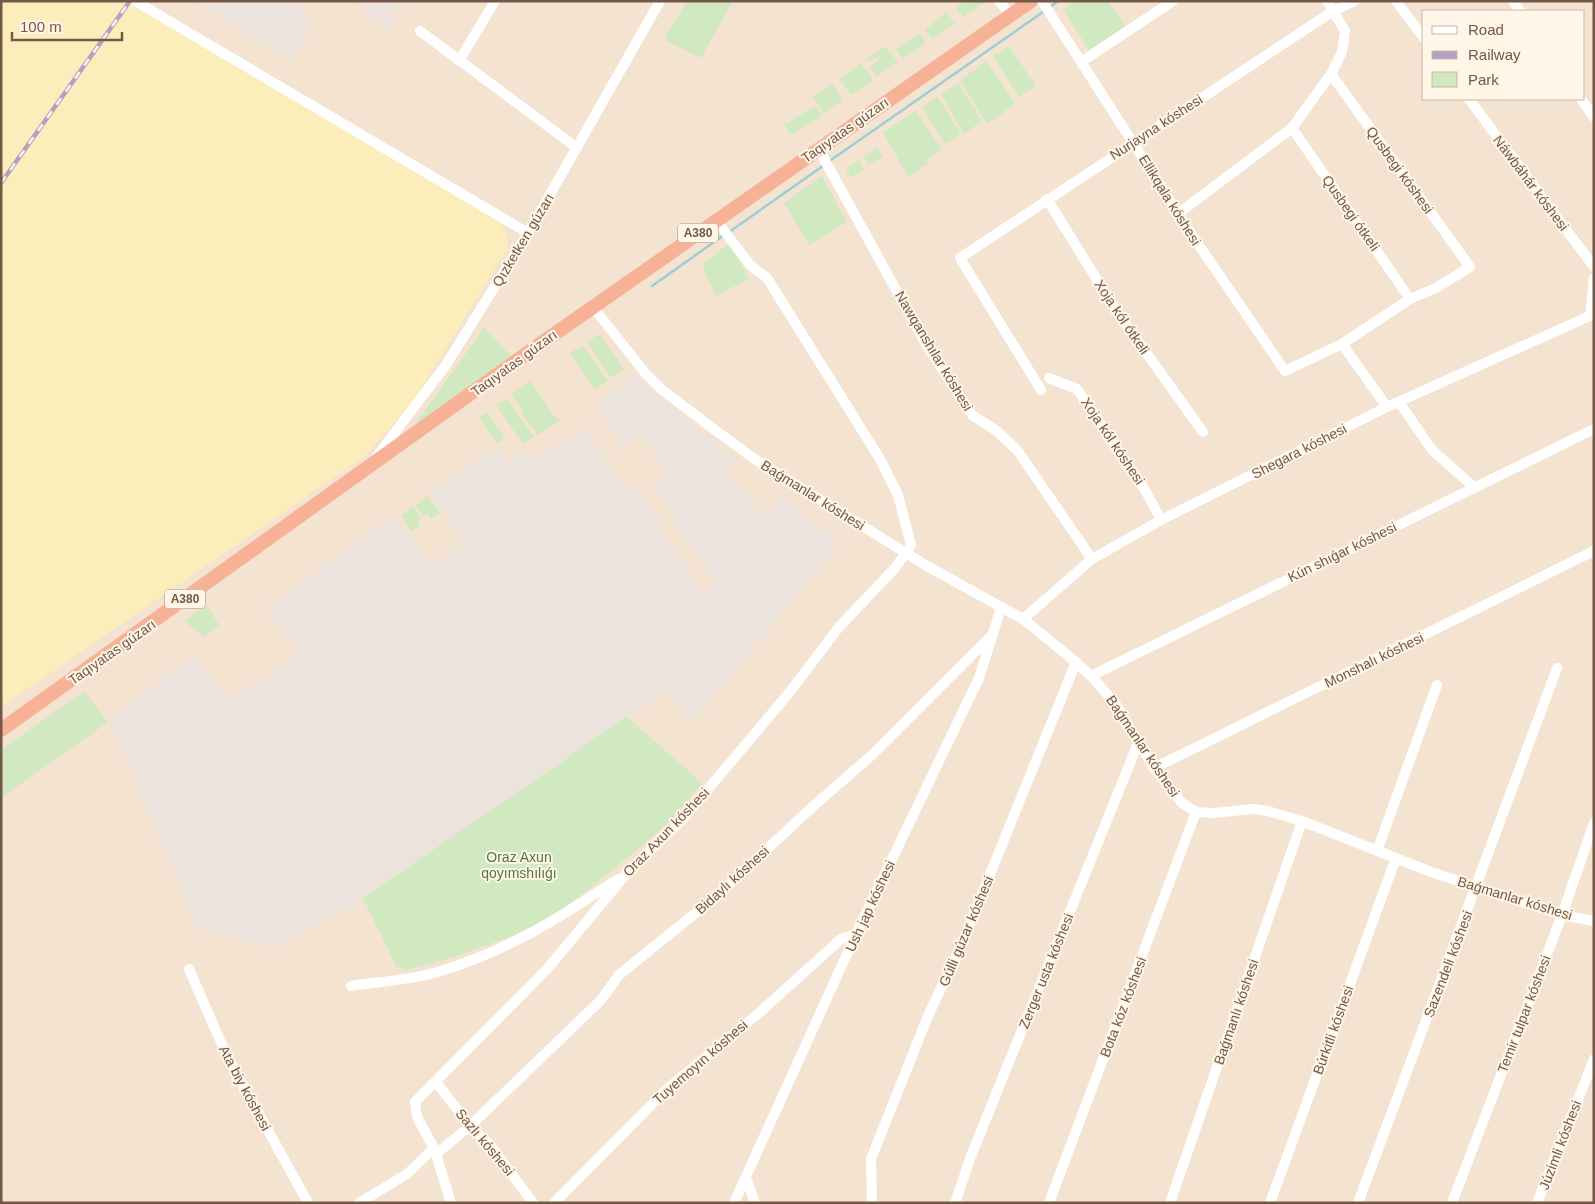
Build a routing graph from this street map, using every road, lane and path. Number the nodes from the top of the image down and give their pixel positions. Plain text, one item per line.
1 (135, 1) edge
2 (495, 1) edge
3 (660, 1) edge
4 (999, 1) edge
5 (1030, 1) edge
6 (1042, 1) edge
7 (1173, 1) edge
8 (1327, 1) edge
9 (1356, 1) edge
10 (1396, 1) edge
11 (1333, 11) junction
12 (1011, 15) junction
13 (420, 31) dead end
14 (1422, 35) edge
15 (459, 60) junction
16 (1082, 62) junction
17 (1331, 74) junction
18 (1470, 100) edge
19 (1582, 100) edge
20 (1594, 117) edge
21 (1292, 128) junction
22 (1133, 141) junction
23 (576, 148) junction
24 (818, 148) junction
25 (1047, 198) junction
26 (1179, 213) junction
27 (716, 220) junction
28 (528, 233) junction
29 (1594, 267) edge
30 (1594, 278) edge
31 (1410, 299) junction
32 (593, 306) junction
33 (1592, 315) edge
34 (1342, 344) junction
35 (1049, 378) dead end
36 (1041, 390) dead end
37 (1399, 402) junction
38 (1387, 407) junction
39 (1594, 429) edge
40 (1203, 432) dead end
41 (368, 467) junction
42 (1475, 488) junction
43 (1161, 520) junction
44 (1594, 551) edge
45 (906, 552) junction
46 (1092, 559) junction
47 (1001, 608) junction
48 (1023, 619) junction
49 (993, 634) junction
50 (1076, 662) junction
51 (1557, 668) dead end
52 (1091, 676) junction
53 (1437, 685) dead end
54 (1, 730) edge
55 (1139, 741) junction
56 (1154, 768) junction
57 (1196, 812) junction
58 (1302, 821) junction
59 (1594, 823) edge
60 (1377, 850) junction
61 (1396, 858) junction
62 (627, 872) junction
63 (1477, 886) junction
64 (1562, 915) junction
65 (1594, 922) edge
66 (856, 934) junction
67 (189, 969) dead end
68 (350, 986) dead end
69 (1594, 1060) edge
70 (436, 1082) junction
71 (470, 1126) junction
72 (435, 1151) junction
73 (746, 1178) junction
74 (308, 1203) edge
75 (359, 1203) edge
76 (451, 1203) edge
77 (533, 1203) edge
78 (554, 1203) edge
79 (734, 1203) edge
80 (755, 1203) edge
81 (872, 1203) edge
82 (955, 1203) edge
83 (1049, 1203) edge
84 (1170, 1203) edge
85 (1270, 1203) edge
86 (1358, 1203) edge
87 (1452, 1203) edge
88 (1537, 1203) edge

1 - 28 street
2 - 15 street
3 - 23 street, Qızketken gúzarı
4 - 12 street
5 - 12 highway, Taqıyatas gúzarı / A380
6 - 16 street, Ellikqala kóshesi
7 - 16 street
8 - 11 street
9 - 11 street, Nurjayna kóshesi
10 - 14 street
11 - 17 street
11 - 22 street, Nurjayna kóshesi
12 - 24 highway, Taqıyatas gúzarı / A380
13 - 15 street
15 - 23 street
16 - 22 street, Ellikqala kóshesi
17 - 21 street
17 - 31 street, Qusbegi kóshesi
18 - 29 street, Náwbáhár kóshesi
19 - 20 street
21 - 26 street
21 - 31 street, Qusbegi ótkeli
22 - 25 street, Nurjayna kóshesi
22 - 26 street, Ellikqala kóshesi
23 - 28 street, Qızketken gúzarı
24 - 27 highway, Taqıyatas gúzarı / A380
24 - 46 street, Nawqanshılar kóshesi
25 - 36 street, Nurjayna kóshesi
25 - 40 street, Xoja kól ótkeli
26 - 34 street, Ellikqala kóshesi
27 - 32 highway, Taqıyatas gúzarı / A380
27 - 45 street
28 - 41 street, Qızketken gúzarı
30 - 33 street
31 - 34 street
32 - 41 highway, Taqıyatas gúzarı / A380
32 - 45 street, Baǵmanlar kóshesi
33 - 37 street, Shegara kóshesi
34 - 38 street
35 - 43 street, Xoja kól kóshesi
37 - 38 street, Shegara kóshesi
37 - 42 street
38 - 43 street, Shegara kóshesi
39 - 42 street, Kún shıǵar kóshesi
41 - 54 highway, Taqıyatas gúzarı / A380
42 - 52 street, Kún shıǵar kóshesi
43 - 46 street, Shegara kóshesi
44 - 56 street, Monshalı kóshesi
45 - 47 street, Baǵmanlar kóshesi
45 - 62 street, Oraz Axun kóshesi
46 - 48 street, Shegara kóshesi
47 - 48 street, Baǵmanlar kóshesi
47 - 49 street, Ush jap kóshesi
48 - 50 street, Baǵmanlar kóshesi
49 - 66 street, Ush jap kóshesi
49 - 71 street, Bidaylı kóshesi
50 - 52 street, Baǵmanlar kóshesi
50 - 81 street, Gúlli gúzar kóshesi
51 - 63 street, Sazendeli kóshesi
52 - 55 street, Baǵmanlar kóshesi
53 - 60 street
55 - 56 street, Baǵmanlar kóshesi
55 - 82 street, Zerger usta kóshesi
56 - 57 street, Baǵmanlar kóshesi
57 - 58 street, Baǵmanlar kóshesi
57 - 83 street, Bota kóz kóshesi
58 - 60 street, Baǵmanlar kóshesi
58 - 84 street, Baǵmanlı kóshesi
59 - 64 street, Temir tulpar kóshesi
60 - 61 street, Baǵmanlar kóshesi
61 - 63 street, Baǵmanlar kóshesi
61 - 85 street, Búrkitli kóshesi
62 - 68 street
62 - 70 street, Oraz Axun kóshesi
63 - 64 street, Baǵmanlar kóshesi
63 - 86 street, Sazendeli kóshesi
64 - 65 street, Baǵmanlar kóshesi
64 - 87 street, Temir tulpar kóshesi
66 - 73 street, Ush jap kóshesi
66 - 78 street, Tuyemoyın kóshesi
67 - 74 street, Ata biy kóshesi
69 - 88 street, Júzimli kóshesi
70 - 71 street, Sazlı kóshesi
70 - 72 street, Oraz Axun kóshesi
71 - 72 street, Bidaylı kóshesi
71 - 77 street, Sazlı kóshesi
72 - 75 street, Bidaylı kóshesi
72 - 76 street
73 - 79 street, Ush jap kóshesi
73 - 80 street

